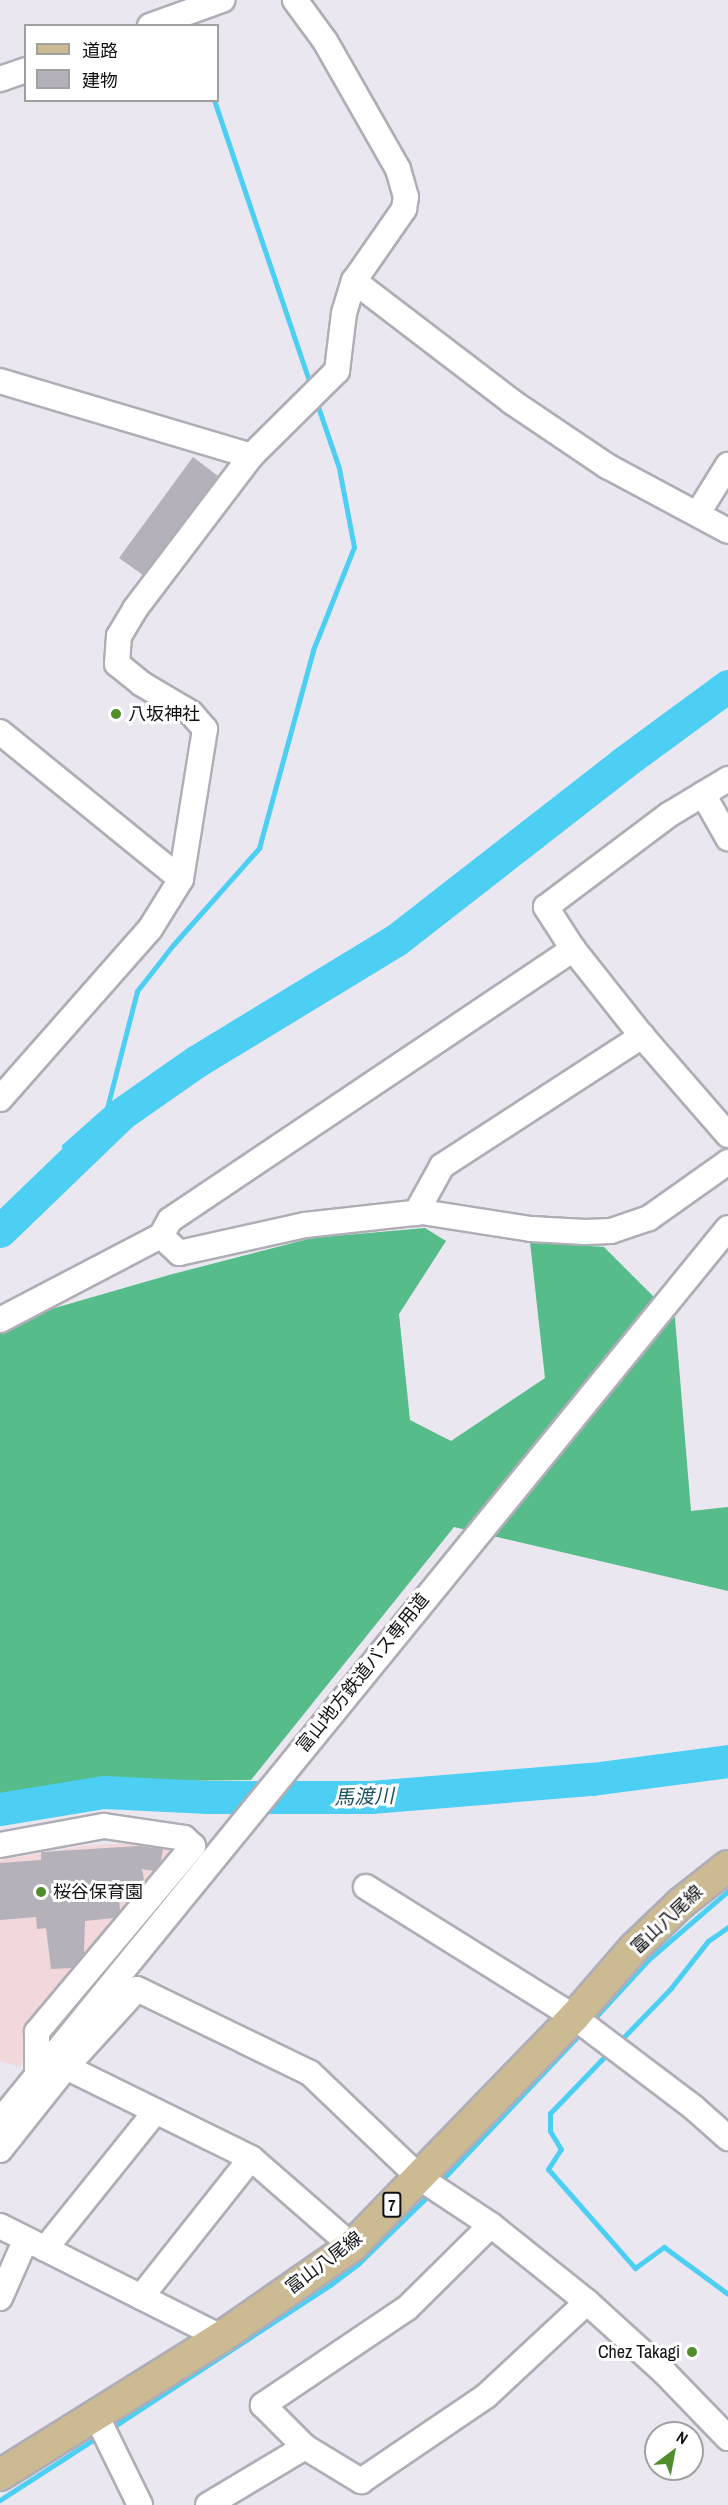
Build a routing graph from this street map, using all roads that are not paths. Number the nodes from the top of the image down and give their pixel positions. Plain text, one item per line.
1 (222, 0) edge
2 (295, 0) edge
3 (156, 24) edge
4 (24, 71) edge
5 (0, 79) edge
6 (354, 281) junction
7 (0, 381) edge
8 (251, 456) junction
9 (728, 465) edge
10 (698, 513) junction
11 (728, 531) edge
12 (0, 732) edge
13 (728, 779) edge
14 (703, 794) junction
15 (728, 838) edge
16 (182, 879) junction
17 (573, 949) junction
18 (642, 1036) junction
19 (0, 1099) edge
20 (728, 1135) edge
21 (728, 1161) edge
22 (416, 1213) junction
23 (728, 1228) edge
24 (161, 1236) junction
25 (0, 1320) edge
26 (0, 1845) edge
27 (728, 1866) edge
28 (366, 1887) dead end
29 (574, 2017) junction
30 (66, 2067) junction
31 (37, 2075) junction
32 (154, 2112) junction
33 (0, 2121) edge
34 (728, 2138) edge
35 (0, 2150) edge
36 (251, 2158) junction
37 (420, 2178) junction
38 (491, 2225) junction
39 (0, 2226) edge
40 (35, 2244) junction
41 (352, 2246) junction
42 (141, 2297) junction
43 (0, 2298) edge
44 (587, 2302) junction
45 (221, 2337) junction
46 (96, 2415) junction
47 (728, 2438) edge
48 (305, 2446) junction
49 (0, 2475) edge
50 (140, 2505) edge
51 (208, 2505) edge

1 - 3 street
2 - 6 street
4 - 5 street
6 - 8 street
6 - 10 street
7 - 8 street
8 - 16 street
9 - 10 street
10 - 11 street
12 - 16 street
13 - 14 street
14 - 15 street
14 - 17 street
16 - 19 street
17 - 18 street
17 - 24 street
18 - 20 street
18 - 22 street
21 - 22 street
22 - 24 street
23 - 31 street, 富山地方鉄道バス専用道
24 - 25 street
26 - 31 street
27 - 29 main road, 富山八尾線 / 7
28 - 29 street
29 - 34 street
29 - 37 main road, 富山八尾線 / 7
30 - 32 street
30 - 35 street
30 - 37 street
31 - 33 street, 富山地方鉄道バス専用道
32 - 36 street
32 - 40 street
36 - 41 street
36 - 42 street
37 - 38 street
37 - 41 main road, 富山八尾線 / 7
38 - 44 street
38 - 48 street
39 - 40 street
40 - 42 street
40 - 43 street
41 - 45 main road, 富山八尾線 / 7
42 - 45 street
44 - 47 street
44 - 48 street
45 - 46 main road, 富山八尾線 / 7
46 - 49 main road, 富山八尾線 / 7
46 - 50 street
48 - 51 street

